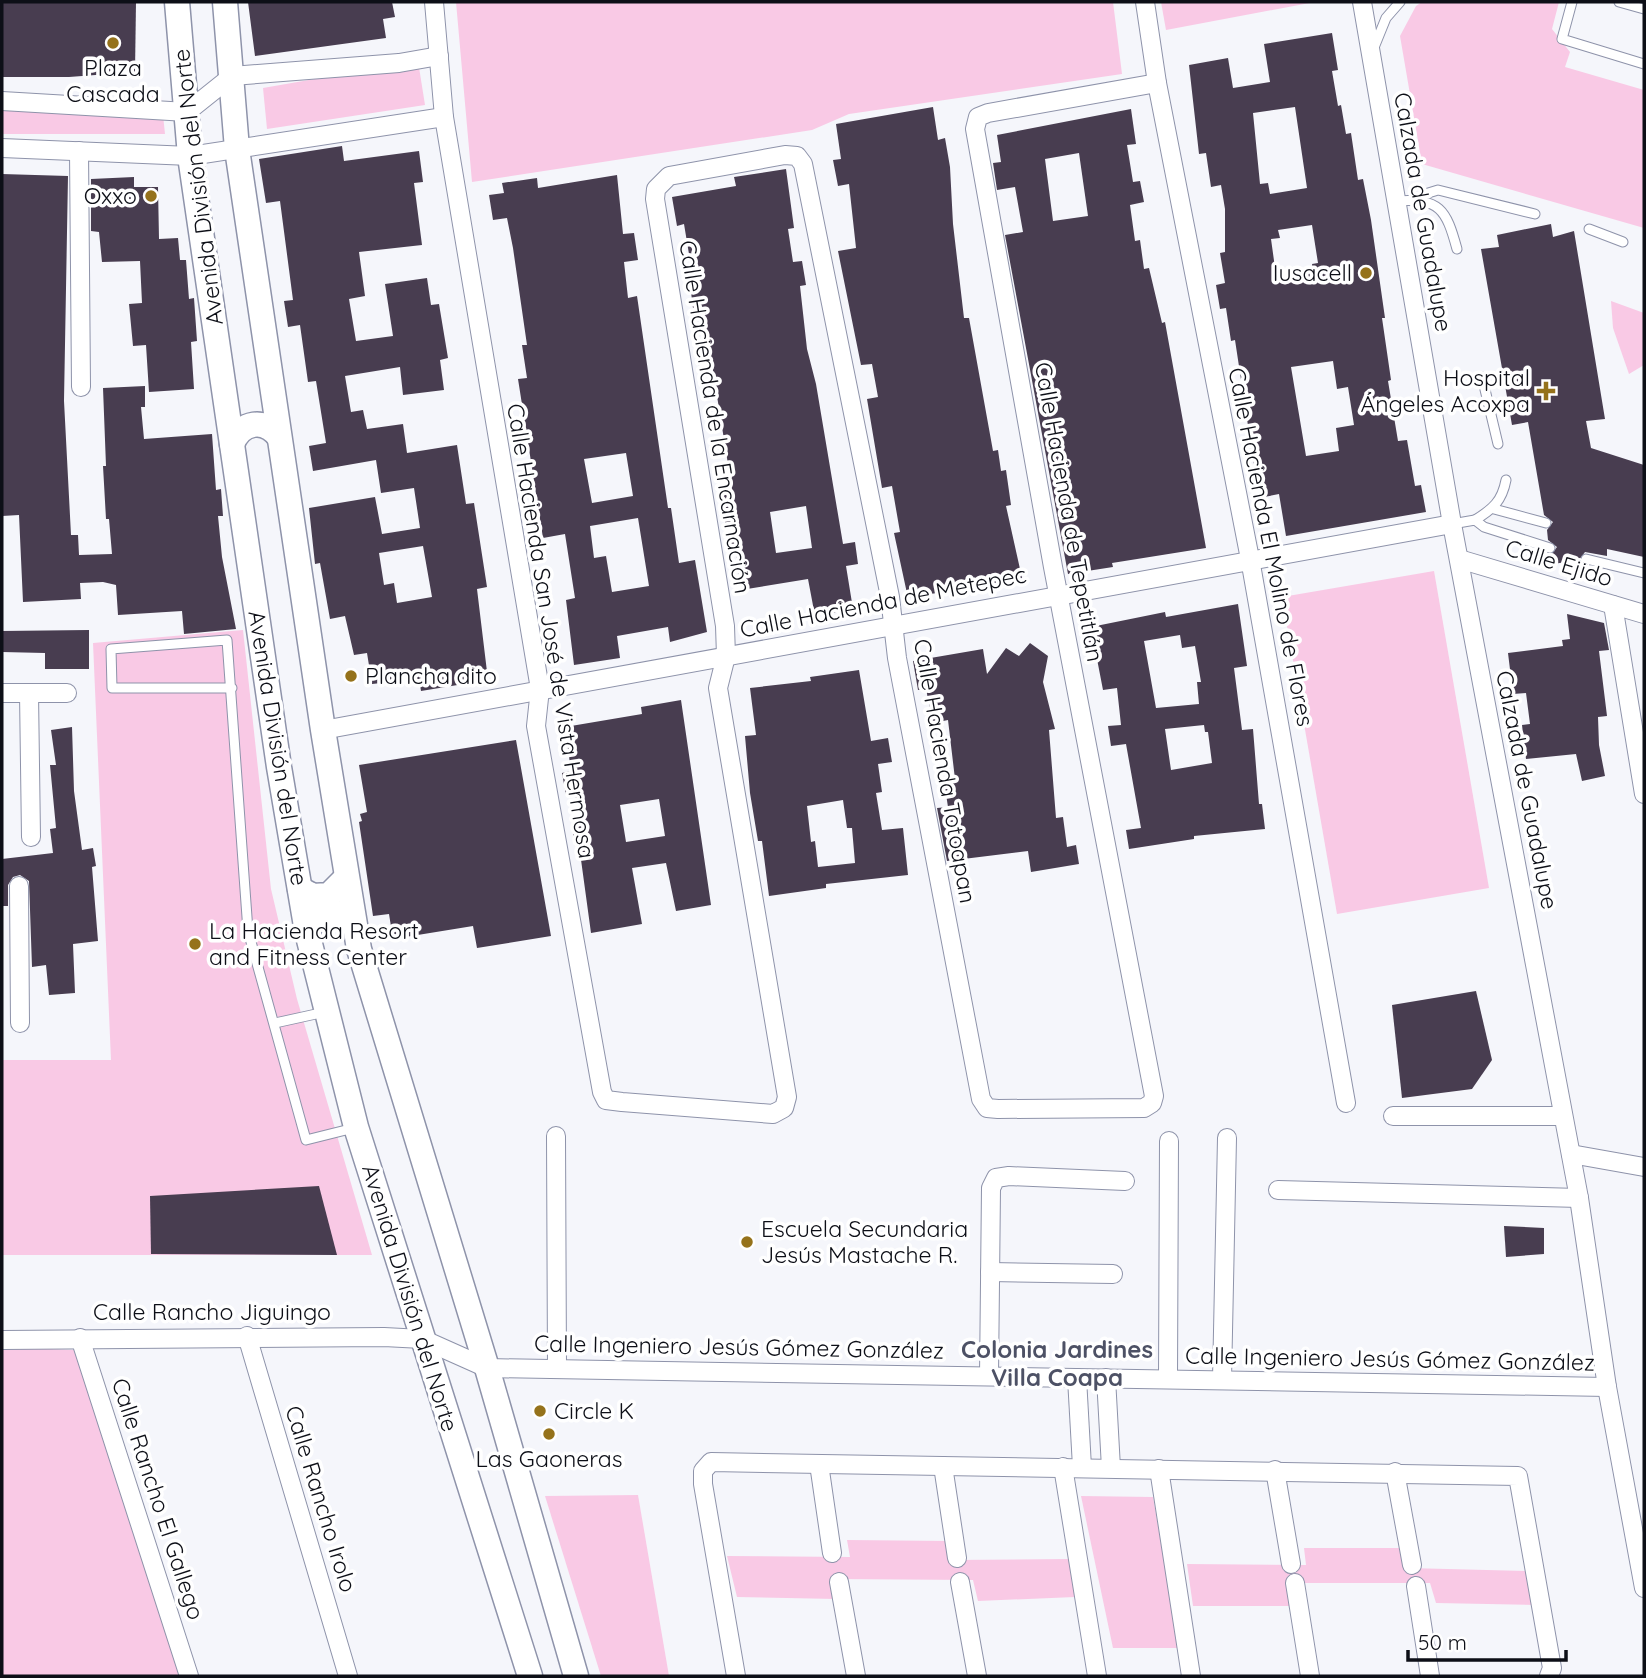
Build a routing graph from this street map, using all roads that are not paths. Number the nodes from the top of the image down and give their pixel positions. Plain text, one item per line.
1 (177, 2) edge
2 (225, 2) edge
3 (434, 2) edge
4 (1145, 2) edge
5 (1362, 2) edge
6 (1401, 2) edge
7 (1572, 2) edge
8 (1619, 2) edge
9 (1644, 9) edge
10 (1371, 55) junction
11 (439, 56) junction
12 (1644, 64) edge
13 (232, 76) junction
14 (1157, 83) junction
15 (2, 101) edge
16 (187, 112) junction
17 (444, 117) junction
18 (2, 148) edge
19 (237, 149) junction
20 (79, 151) junction
21 (190, 156) junction
22 (803, 164) joint
23 (1419, 200) junction
24 (1396, 201) junction
25 (1535, 214) dead end
26 (1589, 229) dead end
27 (1623, 242) dead end
28 (1457, 249) dead end
29 (1482, 377) dead end
30 (81, 387) dead end
31 (273, 391) junction
32 (225, 398) junction
33 (279, 437) junction
34 (232, 444) junction
35 (1498, 444) dead end
36 (1506, 480) dead end
37 (1494, 509) junction
38 (1475, 520) junction
39 (1546, 523) dead end
40 (1452, 524) junction
41 (1550, 548) dead end
42 (1250, 559) junction
43 (1459, 559) junction
44 (1586, 559) dead end
45 (1644, 573) edge
46 (1058, 594) junction
47 (1613, 605) junction
48 (1644, 614) edge
49 (894, 625) junction
50 (726, 656) junction
51 (232, 688) junction
52 (540, 688) junction
53 (2, 693) edge
54 (29, 693) junction
55 (67, 693) dead end
56 (323, 730) junction
57 (1644, 789) edge
58 (31, 837) dead end
59 (346, 878) junction
60 (19, 886) dead end
61 (300, 889) junction
62 (354, 926) junction
63 (307, 932) junction
64 (10, 944) edge
65 (325, 1012) junction
66 (20, 1023) dead end
67 (275, 1023) junction
68 (981, 1099) joint
69 (606, 1100) joint
70 (1346, 1102) dead end
71 (1393, 1116) dead end
72 (1563, 1116) junction
73 (356, 1127) junction
74 (556, 1136) dead end
75 (1227, 1138) dead end
76 (1169, 1141) dead end
77 (1571, 1154) junction
78 (1644, 1167) edge
79 (1125, 1181) dead end
80 (1278, 1190) dead end
81 (1579, 1198) junction
82 (990, 1272) junction
83 (1113, 1275) dead end
84 (247, 1336) junction
85 (80, 1338) junction
86 (422, 1339) junction
87 (2, 1340) edge
88 (487, 1368) junction
89 (557, 1368) junction
90 (989, 1376) junction
91 (1077, 1378) junction
92 (1106, 1378) junction
93 (1168, 1379) junction
94 (1222, 1380) junction
95 (1607, 1387) junction
96 (819, 1464) junction
97 (943, 1465) junction
98 (1063, 1467) junction
99 (1082, 1467) junction
100 (1111, 1468) junction
101 (1159, 1469) junction
102 (1275, 1470) junction
103 (1395, 1472) junction
104 (832, 1553) dead end
105 (957, 1558) dead end
106 (1291, 1564) dead end
107 (1412, 1565) dead end
108 (839, 1582) dead end
109 (960, 1582) dead end
110 (1295, 1583) dead end
111 (1416, 1586) dead end
112 (1644, 1588) edge
113 (189, 1676) edge
114 (348, 1676) edge
115 (530, 1676) edge
116 (576, 1676) edge
117 (736, 1676) edge
118 (856, 1676) edge
119 (977, 1676) edge
120 (1097, 1676) edge
121 (1191, 1676) edge
122 (1310, 1676) edge
123 (1430, 1676) edge
124 (1549, 1676) edge

1 - 16 main road, Avenida División del Norte
2 - 13 main road, Avenida División del Norte
3 - 11 street, Calle Hacienda San José de Vista Hermosa
4 - 14 street, Calle Hacienda El Molino de Flores
5 - 10 street, Calzada de Guadalupe
6 - 10 lane
7 - 12 lane
8 - 9 lane
10 - 24 street, Calzada de Guadalupe
11 - 13 street
11 - 17 street, Calle Hacienda San José de Vista Hermosa
13 - 16 street
13 - 19 main road, Avenida División del Norte
14 - 42 street, Calle Hacienda El Molino de Flores
14 - 46 street, Calle Hacienda de Tepetitlán
15 - 16 street
16 - 21 main road, Avenida División del Norte
17 - 19 street
17 - 52 street, Calle Hacienda San José de Vista Hermosa
18 - 20 street
19 - 21 street
19 - 31 main road, Avenida División del Norte
20 - 21 street
20 - 30 street
21 - 32 main road, Avenida División del Norte
22 - 49 street, Calle Hacienda Totoapan
22 - 50 street, Calle Hacienda de la Encarnación
23 - 24 lane
23 - 25 lane
23 - 28 lane
24 - 40 street, Calzada de Guadalupe
26 - 27 lane
29 - 35 lane
31 - 32 main road
31 - 33 main road, Avenida División del Norte
32 - 34 main road, Avenida División del Norte
33 - 34 main road
33 - 56 main road, Avenida División del Norte
34 - 61 main road, Avenida División del Norte
36 - 37 lane
37 - 38 lane
37 - 39 lane
38 - 40 lane
38 - 41 lane
40 - 42 street, Calle Hacienda de Metepec
40 - 43 street, Calzada de Guadalupe
42 - 46 street, Calle Hacienda de Metepec
42 - 70 street, Calle Hacienda El Molino de Flores
43 - 47 street, Calle Ejido
43 - 72 street, Calzada de Guadalupe
44 - 45 lane
46 - 49 street, Calle Hacienda de Metepec
46 - 68 street, Calle Hacienda de Tepetitlán
47 - 48 street, Calle Ejido
47 - 57 street
49 - 50 street, Calle Hacienda de Metepec
49 - 68 street, Calle Hacienda Totoapan
50 - 52 street, Calle Hacienda de Metepec
50 - 69 street, Calle Hacienda de la Encarnación
51 - 51 lane
51 - 67 lane
52 - 56 street, Calle Hacienda de Metepec
52 - 69 street, Calle Hacienda San José de Vista Hermosa
53 - 54 street
54 - 55 street
54 - 58 street
56 - 59 main road, Avenida División del Norte
59 - 61 main road
59 - 62 main road, Avenida División del Norte
60 - 64 street
61 - 63 main road, Avenida División del Norte
62 - 63 main road
62 - 88 main road, Avenida División del Norte
63 - 65 main road, Avenida División del Norte
64 - 66 street
65 - 67 lane
65 - 73 main road, Avenida División del Norte
67 - 73 lane
71 - 72 street
72 - 77 street, Calzada de Guadalupe
73 - 86 main road, Avenida División del Norte
74 - 89 street
75 - 94 street
76 - 93 street
77 - 78 street
77 - 81 street, Calzada de Guadalupe
79 - 82 street
80 - 81 street
81 - 95 street, Calzada de Guadalupe
82 - 83 street
82 - 90 street
84 - 85 street, Calle Rancho Jiguingo
84 - 86 street, Calle Rancho Jiguingo
84 - 114 street, Calle Rancho Irolo
85 - 87 street, Calle Rancho Jiguingo
85 - 113 street, Calle Rancho El Gallego
86 - 88 street, Calle Ingeniero Jesús Gómez González
86 - 115 main road, Avenida División del Norte
88 - 89 street, Calle Ingeniero Jesús Gómez González
88 - 116 main road, Avenida División del Norte
89 - 90 street, Calle Ingeniero Jesús Gómez González
90 - 91 street, Calle Ingeniero Jesús Gómez González
91 - 92 street, Calle Ingeniero Jesús Gómez González
91 - 99 street
92 - 93 street, Calle Ingeniero Jesús Gómez González
92 - 100 street
93 - 94 street, Calle Ingeniero Jesús Gómez González
94 - 95 street, Calle Ingeniero Jesús Gómez González
95 - 112 street, Calzada de Guadalupe
96 - 97 street
96 - 104 street
96 - 117 street
97 - 98 street
97 - 105 street
98 - 99 street
98 - 120 street
99 - 100 street
100 - 101 street
101 - 102 street
101 - 121 street
102 - 103 street
102 - 106 street
103 - 107 street
103 - 124 street
108 - 118 street
109 - 119 street
110 - 122 street
111 - 123 street

